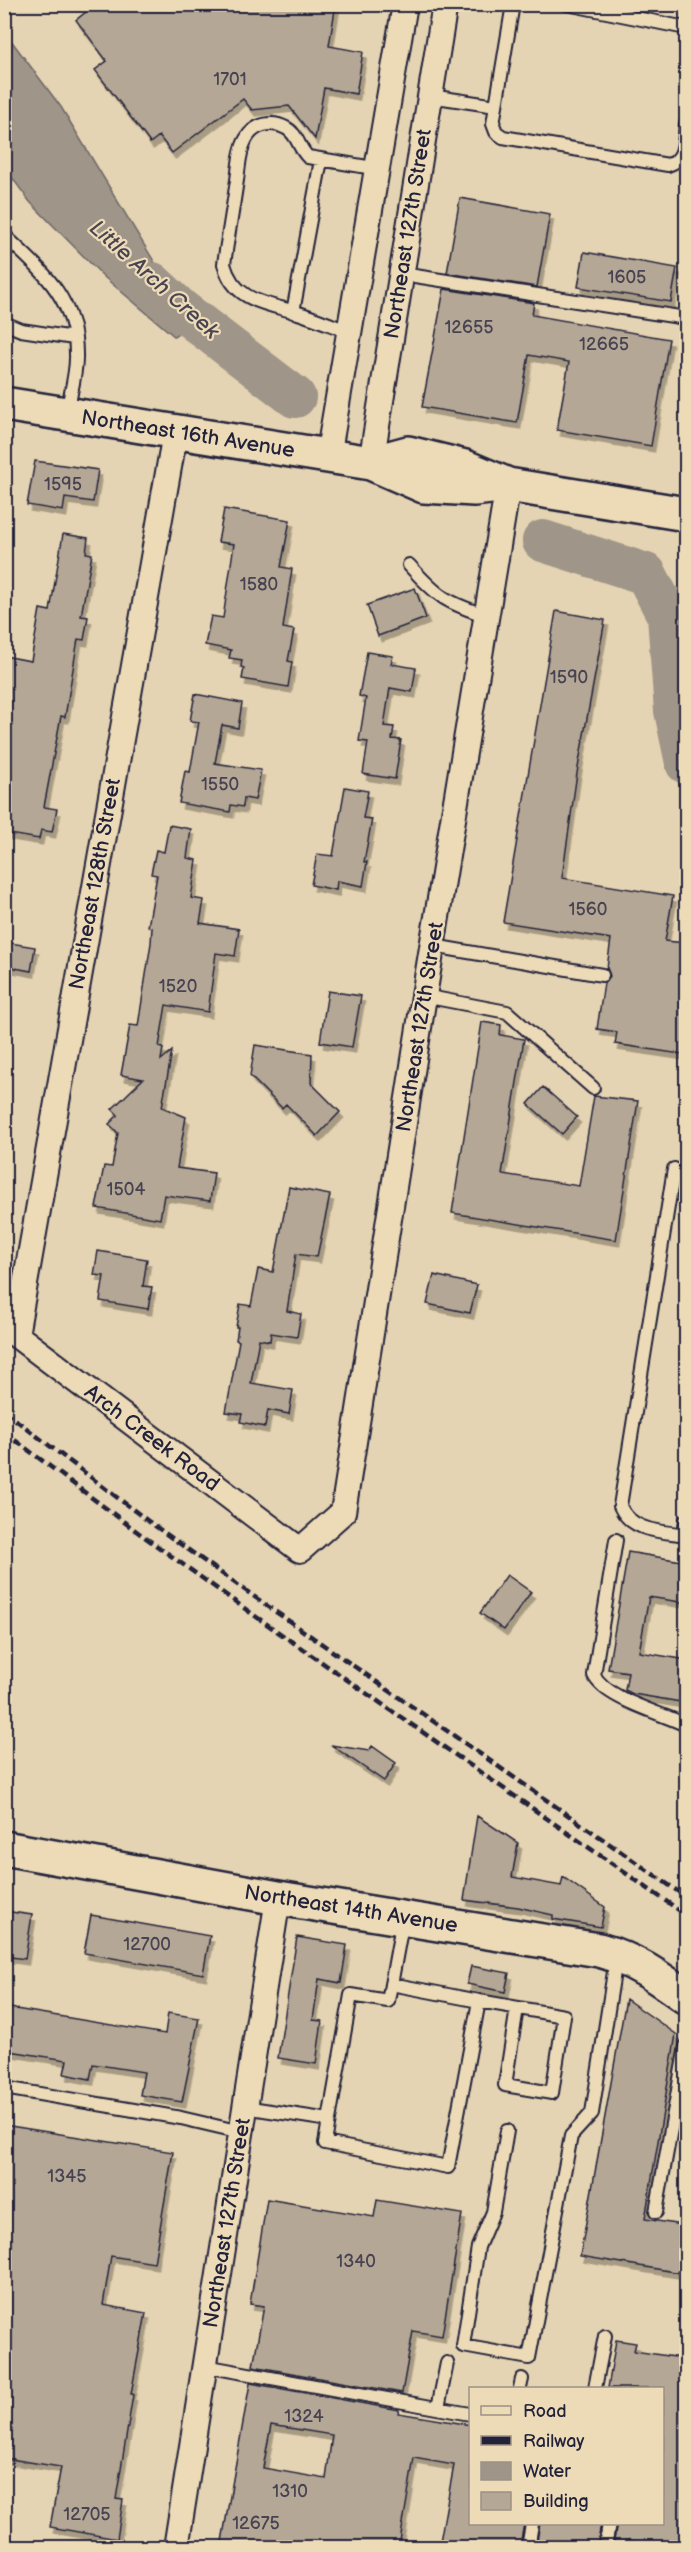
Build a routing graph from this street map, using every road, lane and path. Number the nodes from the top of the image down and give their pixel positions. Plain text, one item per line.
1 (405, 4) edge
2 (445, 4) edge
3 (515, 4) edge
4 (567, 4) edge
5 (687, 27) edge
6 (430, 96) junction
7 (496, 106) junction
8 (687, 124) edge
9 (321, 160) junction
10 (379, 170) junction
11 (417, 177) junction
12 (4, 235) edge
13 (402, 274) junction
14 (293, 312) junction
15 (687, 318) edge
16 (4, 323) edge
17 (350, 332) junction
18 (74, 338) junction
19 (4, 404) edge
20 (67, 414) junction
21 (175, 433) junction
22 (328, 457) junction
23 (371, 463) junction
24 (508, 485) junction
25 (687, 514) edge
26 (409, 565) dead end
27 (486, 616) junction
28 (432, 946) junction
29 (602, 975) dead end
30 (424, 996) junction
31 (593, 1089) dead end
32 (674, 1169) dead end
33 (10, 1330) edge
34 (687, 1520) edge
35 (685, 1535) edge
36 (616, 1540) dead end
37 (300, 1550) joint
38 (687, 1725) edge
39 (4, 1848) edge
40 (278, 1898) junction
41 (403, 1918) junction
42 (617, 1955) junction
43 (391, 1984) junction
44 (687, 1997) edge
45 (479, 2001) junction
46 (517, 2007) junction
47 (687, 2046) edge
48 (4, 2088) edge
49 (245, 2107) junction
50 (329, 2120) junction
51 (507, 2131) dead end
52 (241, 2132) junction
53 (656, 2212) dead end
54 (605, 2336) dead end
55 (447, 2363) dead end
56 (205, 2366) junction
57 (595, 2387) edge
58 (438, 2408) junction
59 (469, 2414) edge
60 (532, 2525) edge
61 (609, 2525) edge
62 (176, 2547) edge
63 (528, 2547) edge
64 (605, 2547) edge

1 - 10 street, Northeast 127th Street
2 - 6 street, Northeast 127th Street
3 - 7 lane
4 - 5 lane
6 - 7 lane
6 - 11 street, Northeast 127th Street
7 - 8 lane
9 - 10 lane
9 - 14 lane
9 - 14 lane
10 - 11 street
10 - 17 street, Northeast 127th Street
11 - 13 street, Northeast 127th Street
12 - 18 lane
13 - 15 lane
13 - 23 street, Northeast 127th Street
14 - 17 lane
16 - 18 lane
17 - 22 street, Northeast 127th Street
18 - 20 lane
19 - 20 street, Northeast 16th Avenue
20 - 21 street, Northeast 16th Avenue
21 - 22 street, Northeast 16th Avenue
21 - 33 street, Northeast 128th Street
22 - 23 street, Northeast 16th Avenue
23 - 24 street, Northeast 16th Avenue
24 - 25 street, Northeast 16th Avenue
24 - 27 street, Northeast 127th Street
26 - 27 lane
27 - 28 street, Northeast 127th Street
28 - 29 lane
28 - 30 street, Northeast 127th Street
30 - 31 lane
30 - 37 street, Northeast 127th Street
32 - 35 lane
33 - 37 street, Arch Creek Road
34 - 35 lane
36 - 38 lane
39 - 40 street, Northeast 14th Avenue
40 - 41 street, Northeast 14th Avenue
40 - 49 street, Northeast 127th Street
41 - 42 street, Northeast 14th Avenue
41 - 43 lane
42 - 44 street, Northeast 14th Avenue
42 - 51 lane
43 - 45 lane
43 - 50 lane
45 - 46 lane
45 - 50 lane
46 - 46 lane
47 - 53 lane
48 - 52 lane
49 - 50 lane
49 - 52 street, Northeast 127th Street
52 - 56 street, Northeast 127th Street
54 - 57 lane
55 - 58 lane
56 - 58 lane
56 - 62 street, Northeast 127th Street
58 - 59 lane
60 - 63 lane
61 - 64 lane

